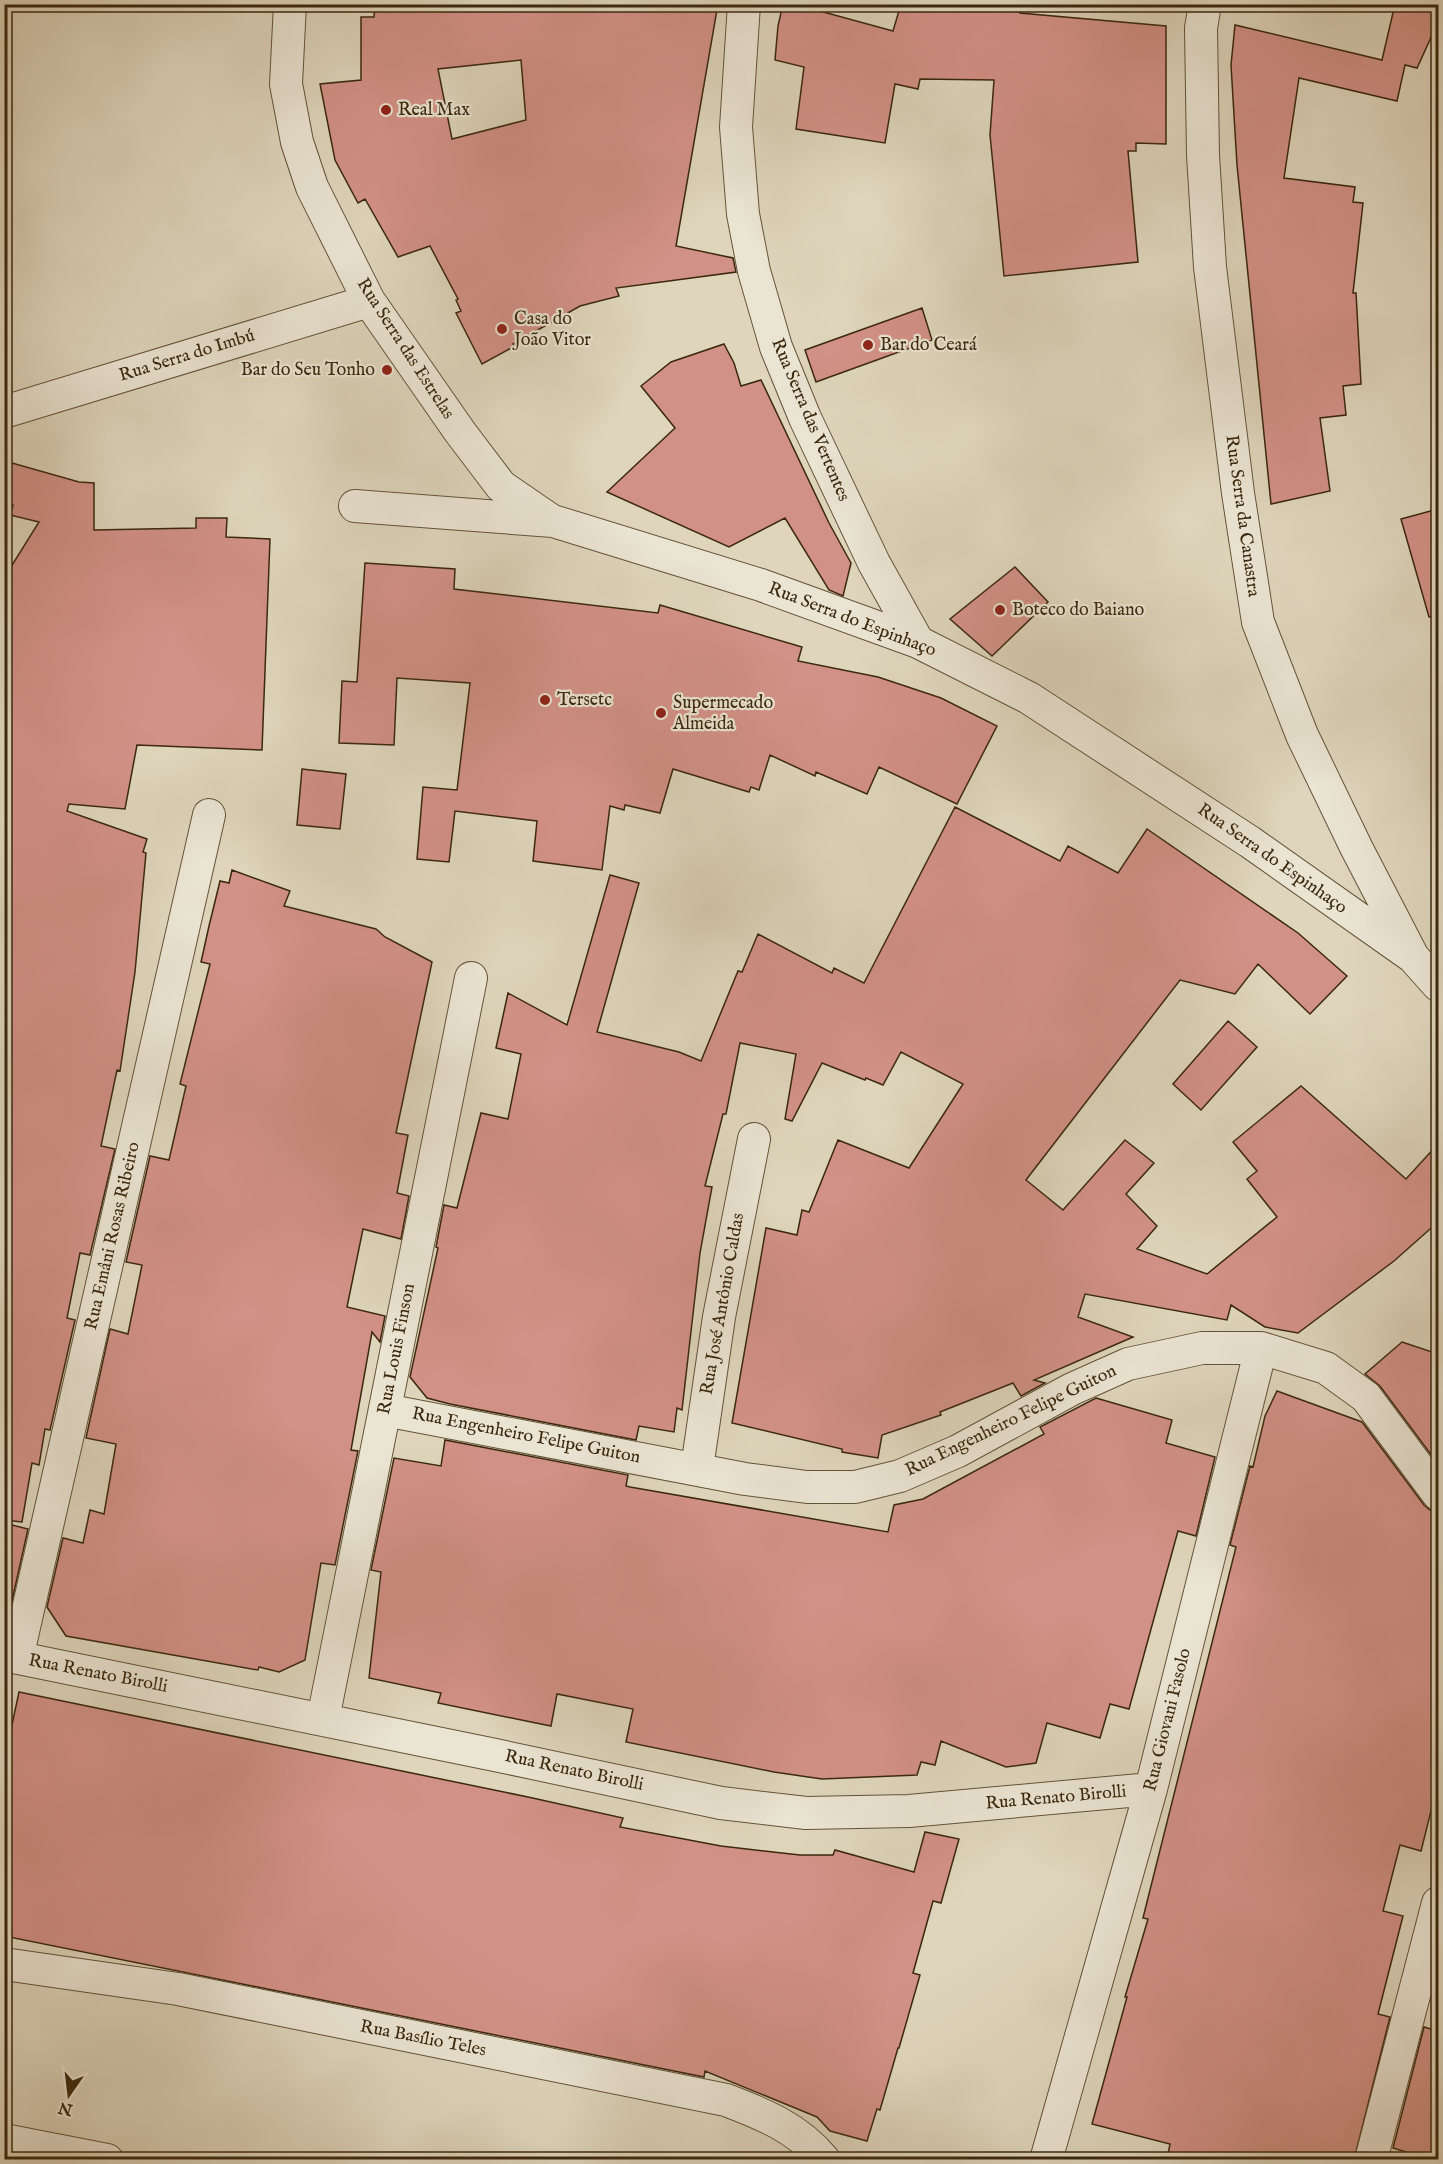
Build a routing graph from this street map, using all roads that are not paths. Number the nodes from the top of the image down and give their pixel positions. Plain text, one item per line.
1 (290, 4) edge
2 (744, 4) edge
3 (1205, 4) edge
4 (369, 301) junction
5 (4, 412) edge
6 (355, 506) dead end
7 (553, 521) junction
8 (918, 642) junction
9 (209, 815) dead end
10 (1413, 957) junction
11 (471, 978) dead end
12 (1438, 985) edge
13 (754, 1139) dead end
14 (1261, 1348) junction
15 (385, 1410) junction
16 (697, 1468) junction
17 (1438, 1494) edge
18 (11, 1656) edge
19 (323, 1719) junction
20 (1151, 1789) junction
21 (1438, 1903) edge
22 (4, 1964) edge
23 (4, 2140) edge
24 (107, 2160) edge
25 (824, 2160) edge
26 (1046, 2160) edge
27 (1371, 2160) edge

1 - 4 street, Rua Serra das Estrelas
2 - 8 street, Rua Serra das Vertentes
3 - 10 street, Rua Serra da Canastra
4 - 5 street, Rua Serra do Imbú
4 - 7 street, Rua Serra das Estrelas
6 - 7 street, Rua Serra do Espinhaço
7 - 8 street, Rua Serra do Espinhaço
8 - 10 street, Rua Serra do Espinhaço
9 - 18 street, Rua Emâni Rosas Ribeiro
10 - 12 street, Rua Serra da Canastra
11 - 15 street, Rua Louis Finson
13 - 16 street, Rua José Antônio Caldas
14 - 16 street, Rua Engenheiro Felipe Guiton
14 - 17 street, Rua Engenheiro Felipe Guiton
14 - 20 street, Rua Giovani Fasolo
15 - 16 street, Rua Engenheiro Felipe Guiton
15 - 19 street, Rua Louis Finson
18 - 19 street, Rua Renato Birolli
19 - 20 street, Rua Renato Birolli
20 - 26 street, Rua Giovani Fasolo
21 - 27 street
22 - 25 street, Rua Basílio Teles
23 - 24 street

